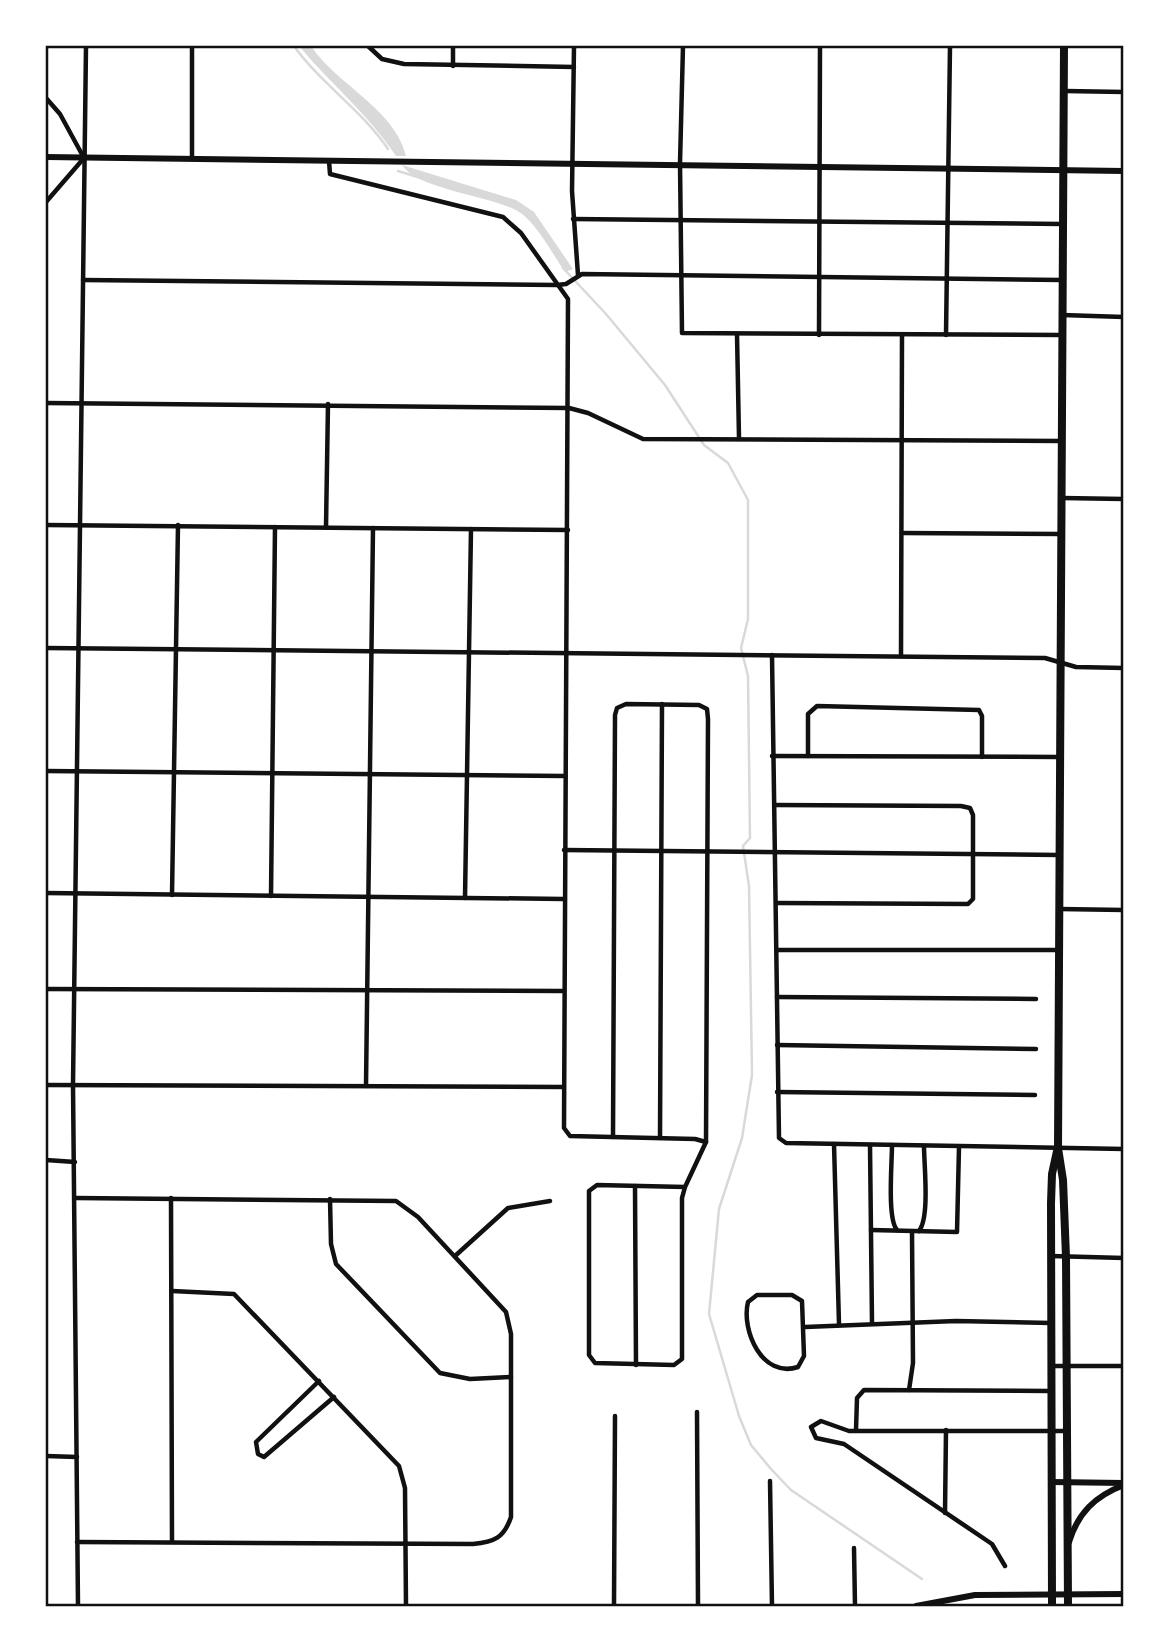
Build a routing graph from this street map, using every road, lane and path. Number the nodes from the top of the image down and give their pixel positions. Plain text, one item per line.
1 (86, 46) edge
2 (192, 46) edge
3 (368, 46) edge
4 (453, 46) edge
5 (575, 46) edge
6 (683, 46) edge
7 (820, 46) edge
8 (950, 46) edge
9 (1064, 46) edge
10 (453, 66) junction
11 (574, 67) junction
12 (1064, 91) junction
13 (1124, 92) edge
14 (46, 99) edge
15 (46, 157) edge
16 (84, 158) junction
17 (192, 158) junction
18 (329, 160) junction
19 (573, 162) junction
20 (680, 163) junction
21 (819, 166) junction
22 (949, 167) junction
23 (1063, 169) junction
24 (1124, 171) edge
25 (46, 202) edge
26 (573, 219) junction
27 (680, 219) junction
28 (820, 222) junction
29 (947, 224) junction
30 (1063, 224) junction
31 (577, 275) junction
32 (679, 276) junction
33 (819, 277) junction
34 (946, 279) junction
35 (83, 280) junction
36 (1063, 280) junction
37 (557, 285) junction
38 (1062, 315) junction
39 (1124, 317) edge
40 (737, 334) junction
41 (819, 335) junction
42 (902, 335) junction
43 (946, 335) junction
44 (1062, 335) junction
45 (46, 403) edge
46 (82, 403) junction
47 (328, 404) junction
48 (569, 408) junction
49 (739, 438) junction
50 (903, 439) junction
51 (1062, 441) junction
52 (1062, 498) junction
53 (1124, 499) edge
54 (46, 525) edge
55 (178, 525) junction
56 (81, 526) junction
57 (275, 527) junction
58 (326, 527) junction
59 (373, 528) junction
60 (471, 529) junction
61 (568, 530) junction
62 (902, 533) junction
63 (1062, 534) junction
64 (46, 648) edge
65 (78, 649) junction
66 (176, 649) junction
67 (274, 651) junction
68 (372, 651) junction
69 (469, 652) junction
70 (566, 653) junction
71 (772, 655) junction
72 (901, 656) junction
73 (1061, 663) junction
74 (1124, 668) edge
75 (662, 705) junction
76 (772, 756) junction
77 (807, 756) junction
78 (982, 757) junction
79 (1060, 757) junction
80 (46, 771) edge
81 (75, 771) junction
82 (174, 771) junction
83 (272, 772) junction
84 (368, 773) junction
85 (467, 774) junction
86 (565, 776) junction
87 (775, 805) junction
88 (564, 850) junction
89 (614, 851) junction
90 (662, 852) junction
91 (707, 852) junction
92 (777, 853) junction
93 (1060, 855) junction
94 (974, 856) junction
95 (46, 894) edge
96 (74, 894) junction
97 (172, 895) junction
98 (271, 896) junction
99 (368, 897) junction
100 (465, 898) junction
101 (563, 899) junction
102 (777, 903) junction
103 (1059, 909) junction
104 (1124, 910) edge
105 (777, 950) junction
106 (1059, 950) junction
107 (46, 989) edge
108 (74, 990) junction
109 (367, 991) junction
110 (562, 991) junction
111 (777, 997) junction
112 (1036, 999) dead end
113 (777, 1045) junction
114 (1036, 1049) dead end
115 (46, 1085) edge
116 (73, 1085) junction
117 (366, 1086) junction
118 (563, 1087) junction
119 (777, 1091) junction
120 (1035, 1095) dead end
121 (613, 1137) junction
122 (660, 1138) junction
123 (706, 1142) junction
124 (834, 1144) junction
125 (870, 1145) junction
126 (892, 1145) junction
127 (924, 1146) junction
128 (958, 1147) junction
129 (1058, 1148) junction
130 (1124, 1149) edge
131 (46, 1160) edge
132 (75, 1162) junction
133 (635, 1186) junction
134 (685, 1187) junction
135 (76, 1198) junction
136 (172, 1198) junction
137 (330, 1199) junction
138 (550, 1201) dead end
139 (871, 1230) junction
140 (899, 1231) junction
141 (915, 1231) junction
142 (455, 1256) junction
143 (1051, 1256) junction
144 (1066, 1257) junction
145 (1124, 1258) edge
146 (172, 1291) junction
147 (872, 1322) junction
148 (914, 1322) junction
149 (1051, 1323) junction
150 (839, 1324) junction
151 (805, 1327) junction
152 (636, 1365) junction
153 (1051, 1366) junction
154 (1067, 1366) junction
155 (1124, 1366) edge
156 (511, 1377) junction
157 (319, 1381) junction
158 (909, 1390) junction
159 (1051, 1391) junction
160 (334, 1397) junction
161 (697, 1412) dead end
162 (615, 1416) dead end
163 (842, 1430) junction
164 (856, 1430) junction
165 (946, 1430) junction
166 (1051, 1431) junction
167 (1067, 1431) junction
168 (839, 1442) junction
169 (46, 1456) edge
170 (77, 1457) junction
171 (771, 1481) dead end
172 (1051, 1482) junction
173 (1067, 1482) junction
174 (1124, 1484) edge
175 (945, 1513) junction
176 (77, 1542) junction
177 (172, 1542) junction
178 (405, 1543) junction
179 (1067, 1547) junction
180 (854, 1548) dead end
181 (1005, 1566) dead end
182 (1052, 1593) junction
183 (1068, 1593) junction
184 (1124, 1594) edge
185 (78, 1606) edge
186 (406, 1606) edge
187 (614, 1606) edge
188 (698, 1606) edge
189 (772, 1606) edge
190 (855, 1606) edge
191 (916, 1606) edge
192 (1052, 1606) edge
193 (1068, 1606) edge

1 - 16 street
2 - 17 street
3 - 10 street
4 - 10 street
5 - 11 street
6 - 20 street
7 - 21 street
8 - 22 street
9 - 12 main road
10 - 11 street
11 - 19 street
12 - 13 street
12 - 23 main road
14 - 16 street
15 - 16 street
16 - 17 street
16 - 25 street
16 - 35 street
17 - 18 street
18 - 19 street
18 - 37 street
19 - 20 street
19 - 26 street
20 - 21 street
20 - 27 street
21 - 22 street
21 - 28 street
22 - 23 street
22 - 29 street
23 - 24 street
23 - 30 main road
26 - 27 street
26 - 31 street
27 - 28 street
27 - 32 street
28 - 29 street
28 - 33 street
29 - 30 street
29 - 34 street
30 - 36 main road
31 - 32 street
31 - 37 street
32 - 33 street
32 - 40 street
33 - 34 street
33 - 41 street
34 - 36 street
34 - 43 street
35 - 37 street
35 - 46 street
36 - 38 main road
37 - 48 street
38 - 39 street
38 - 44 main road
40 - 41 street
40 - 49 street
41 - 42 street
42 - 43 street
42 - 50 street
43 - 44 street
44 - 51 main road
45 - 46 street
46 - 47 street
46 - 56 street
47 - 48 street
47 - 58 street
48 - 49 street
48 - 61 street
49 - 50 street
50 - 51 street
50 - 62 street
51 - 52 main road
52 - 53 street
52 - 63 main road
54 - 56 street
55 - 56 street
55 - 57 street
55 - 66 street
56 - 65 street
57 - 58 street
57 - 67 street
58 - 59 street
59 - 60 street
59 - 68 street
60 - 61 street
60 - 69 street
61 - 70 street
62 - 63 street
62 - 72 street
63 - 73 main road
64 - 65 street
65 - 66 street
65 - 81 street
66 - 67 street
66 - 82 street
67 - 68 street
67 - 83 street
68 - 69 street
68 - 84 street
69 - 70 street
69 - 85 street
70 - 71 street
70 - 86 street
71 - 72 street
71 - 76 street
72 - 73 street
73 - 74 street
73 - 79 main road
75 - 89 street
75 - 90 street
75 - 91 street
76 - 77 street
76 - 87 street
77 - 78 street
77 - 78 street
78 - 79 street
79 - 93 main road
80 - 81 street
81 - 82 street
81 - 96 street
82 - 83 street
82 - 97 street
83 - 84 street
83 - 98 street
84 - 85 street
84 - 99 street
85 - 86 street
85 - 100 street
86 - 88 street
87 - 92 street
87 - 94 street
88 - 89 street
88 - 101 street
89 - 90 street
89 - 121 street
90 - 91 street
90 - 122 street
91 - 92 street
91 - 123 street
92 - 94 street
92 - 102 street
93 - 94 street
93 - 103 main road
94 - 102 street
95 - 96 street
96 - 97 street
96 - 108 street
97 - 98 street
98 - 99 street
99 - 100 street
99 - 109 street
100 - 101 street
101 - 110 street
102 - 105 street
103 - 104 street
103 - 106 main road
105 - 106 street
105 - 111 street
106 - 129 main road
107 - 108 street
108 - 109 street
108 - 116 street
109 - 110 street
109 - 117 street
110 - 118 street
111 - 112 street
111 - 113 street
113 - 114 street
113 - 119 street
115 - 116 street
116 - 117 street
116 - 132 street
117 - 118 street
118 - 121 street
119 - 120 street
119 - 124 street
121 - 122 street
122 - 123 street
123 - 134 street
124 - 125 street
124 - 150 street
125 - 126 street
125 - 139 street
126 - 127 street
126 - 140 street
127 - 128 street
127 - 141 street
128 - 129 street
128 - 141 street
129 - 130 street
129 - 143 main road
129 - 144 main road
131 - 132 street
132 - 135 street
133 - 134 street
133 - 152 street
133 - 152 street
134 - 152 street
135 - 136 street
135 - 170 street
136 - 137 street
136 - 146 street
137 - 142 street
137 - 156 street
138 - 142 street
139 - 140 street
139 - 147 street
140 - 141 street
141 - 148 street
142 - 156 street
143 - 144 street
143 - 149 main road
144 - 145 street
144 - 154 main road
146 - 157 street
146 - 177 street
147 - 148 street
147 - 150 street
148 - 149 street
148 - 158 street
149 - 153 main road
150 - 151 street
151 - 151 street
153 - 154 street
153 - 159 main road
154 - 155 street
154 - 167 main road
156 - 178 street
157 - 160 street
157 - 160 street
158 - 159 street
158 - 164 street
159 - 166 main road
160 - 178 street
161 - 188 street
162 - 187 street
163 - 164 street
163 - 168 street
163 - 168 street
164 - 165 street
165 - 166 street
165 - 175 street
166 - 167 street
166 - 172 main road
167 - 173 main road
168 - 175 street
169 - 170 street
170 - 176 street
171 - 189 street
172 - 173 street
172 - 182 main road
173 - 174 street
173 - 179 main road
174 - 179 street
175 - 181 street
176 - 177 street
176 - 185 street
177 - 178 street
178 - 186 street
179 - 183 main road
180 - 190 street
182 - 183 street
182 - 191 street
182 - 192 main road
183 - 184 street
183 - 193 main road

